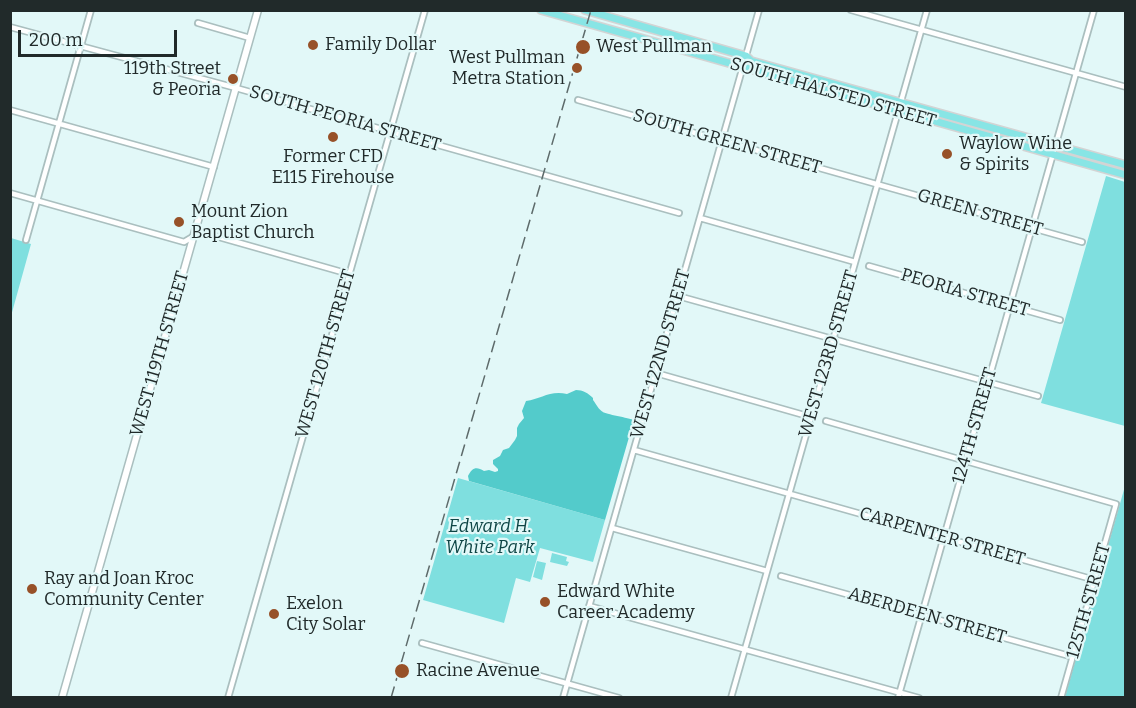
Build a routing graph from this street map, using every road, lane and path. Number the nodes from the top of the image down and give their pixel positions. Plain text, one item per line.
1 (91, 10) edge
2 (258, 10) edge
3 (425, 10) edge
4 (541, 10) edge
5 (585, 10) edge
6 (759, 10) edge
7 (851, 10) edge
8 (927, 10) edge
9 (1094, 10) edge
10 (198, 23) dead end
11 (10, 27) edge
12 (921, 30) junction
13 (250, 38) junction
14 (81, 46) junction
15 (746, 56) junction
16 (743, 67) junction
17 (1076, 73) junction
18 (1125, 87) edge
19 (236, 88) junction
20 (578, 100) dead end
21 (900, 102) junction
22 (10, 110) edge
23 (898, 111) junction
24 (59, 124) junction
25 (390, 132) junction
26 (722, 140) junction
27 (1055, 146) junction
28 (1052, 154) junction
29 (1125, 165) edge
30 (214, 167) junction
31 (1125, 175) edge
32 (877, 184) junction
33 (10, 193) edge
34 (37, 200) junction
35 (680, 213) dead end
36 (700, 218) junction
37 (1032, 227) junction
38 (194, 237) junction
39 (26, 240) dead end
40 (1082, 242) dead end
41 (855, 262) junction
42 (869, 266) dead end
43 (349, 274) junction
44 (678, 296) junction
45 (1009, 305) junction
46 (1060, 320) dead end
47 (833, 339) junction
48 (656, 373) junction
49 (987, 382) junction
50 (1038, 396) dead end
51 (811, 417) junction
52 (826, 421) dead end
53 (634, 450) junction
54 (965, 460) junction
55 (789, 494) junction
56 (612, 528) junction
57 (943, 537) junction
58 (766, 572) junction
59 (781, 576) dead end
60 (1095, 580) junction
61 (590, 606) junction
62 (921, 615) junction
63 (422, 643) dead end
64 (745, 649) junction
65 (1073, 657) junction
66 (568, 683) junction
67 (899, 695) edge
68 (62, 698) edge
69 (228, 698) edge
70 (564, 698) edge
71 (619, 698) edge
72 (731, 698) edge
73 (919, 698) edge
74 (1061, 698) edge

1 - 14 street
2 - 13 street, WEST 119TH STREET
3 - 25 street, WEST 120TH STREET
4 - 16 main road, SOUTH HALSTED STREET
5 - 15 main road, SOUTH HALSTED STREET
6 - 15 street, WEST 122ND STREET
7 - 12 street
8 - 12 street, WEST 123RD STREET
9 - 17 street, 124TH STREET
10 - 13 street
11 - 14 street, SOUTH PEORIA STREET
12 - 17 street
12 - 21 street, WEST 123RD STREET
13 - 19 street, WEST 119TH STREET
14 - 19 street, SOUTH PEORIA STREET
14 - 24 street
15 - 16 street, WEST 122ND STREET
15 - 21 main road, SOUTH HALSTED STREET
16 - 23 main road, SOUTH HALSTED STREET
16 - 26 street, WEST 122ND STREET
17 - 18 street
17 - 27 street, 124TH STREET
19 - 25 street, SOUTH PEORIA STREET
19 - 30 street, WEST 119TH STREET
20 - 26 street, SOUTH GREEN STREET
21 - 23 street, WEST 123RD STREET
21 - 27 main road, SOUTH HALSTED STREET
22 - 24 street
23 - 28 main road, SOUTH HALSTED STREET
23 - 32 street, WEST 123RD STREET
24 - 30 street
24 - 34 street
25 - 35 street, SOUTH PEORIA STREET
25 - 43 street, WEST 120TH STREET
26 - 32 street, SOUTH GREEN STREET
26 - 36 street, WEST 122ND STREET
27 - 28 street, 124TH STREET
27 - 29 main road, SOUTH HALSTED STREET
28 - 31 main road, SOUTH HALSTED STREET
28 - 37 street, 124TH STREET
30 - 38 street, WEST 119TH STREET
32 - 37 street, GREEN STREET
32 - 41 street, WEST 123RD STREET
33 - 34 street
34 - 38 street
34 - 39 street
36 - 41 street
36 - 44 street, WEST 122ND STREET
37 - 40 street, GREEN STREET
37 - 45 street, 124TH STREET
38 - 43 street
38 - 68 street, WEST 119TH STREET
41 - 47 street, WEST 123RD STREET
42 - 45 street, PEORIA STREET
43 - 69 street, WEST 120TH STREET
44 - 47 street
44 - 48 street, WEST 122ND STREET
45 - 46 street, PEORIA STREET
45 - 49 street, 124TH STREET
47 - 49 street
47 - 51 street, WEST 123RD STREET
48 - 51 street
48 - 53 street, WEST 122ND STREET
49 - 50 street
49 - 54 street, 124TH STREET
51 - 55 street, WEST 123RD STREET
52 - 54 street
53 - 55 street, CARPENTER STREET
53 - 56 street, WEST 122ND STREET
54 - 57 street, 124TH STREET
54 - 60 street, 125TH STREET
55 - 57 street, CARPENTER STREET
55 - 58 street, WEST 123RD STREET
56 - 58 street
56 - 61 street, WEST 122ND STREET
57 - 60 street, CARPENTER STREET
57 - 62 street, 124TH STREET
58 - 64 street, WEST 123RD STREET
59 - 62 street, ABERDEEN STREET
60 - 65 street, 125TH STREET
61 - 64 street
61 - 66 street, WEST 122ND STREET
62 - 65 street, ABERDEEN STREET
62 - 67 street, 124TH STREET
63 - 66 street
64 - 67 street
64 - 72 street, WEST 123RD STREET
65 - 74 street, 125TH STREET
66 - 70 street, WEST 122ND STREET
66 - 71 street
67 - 73 street

